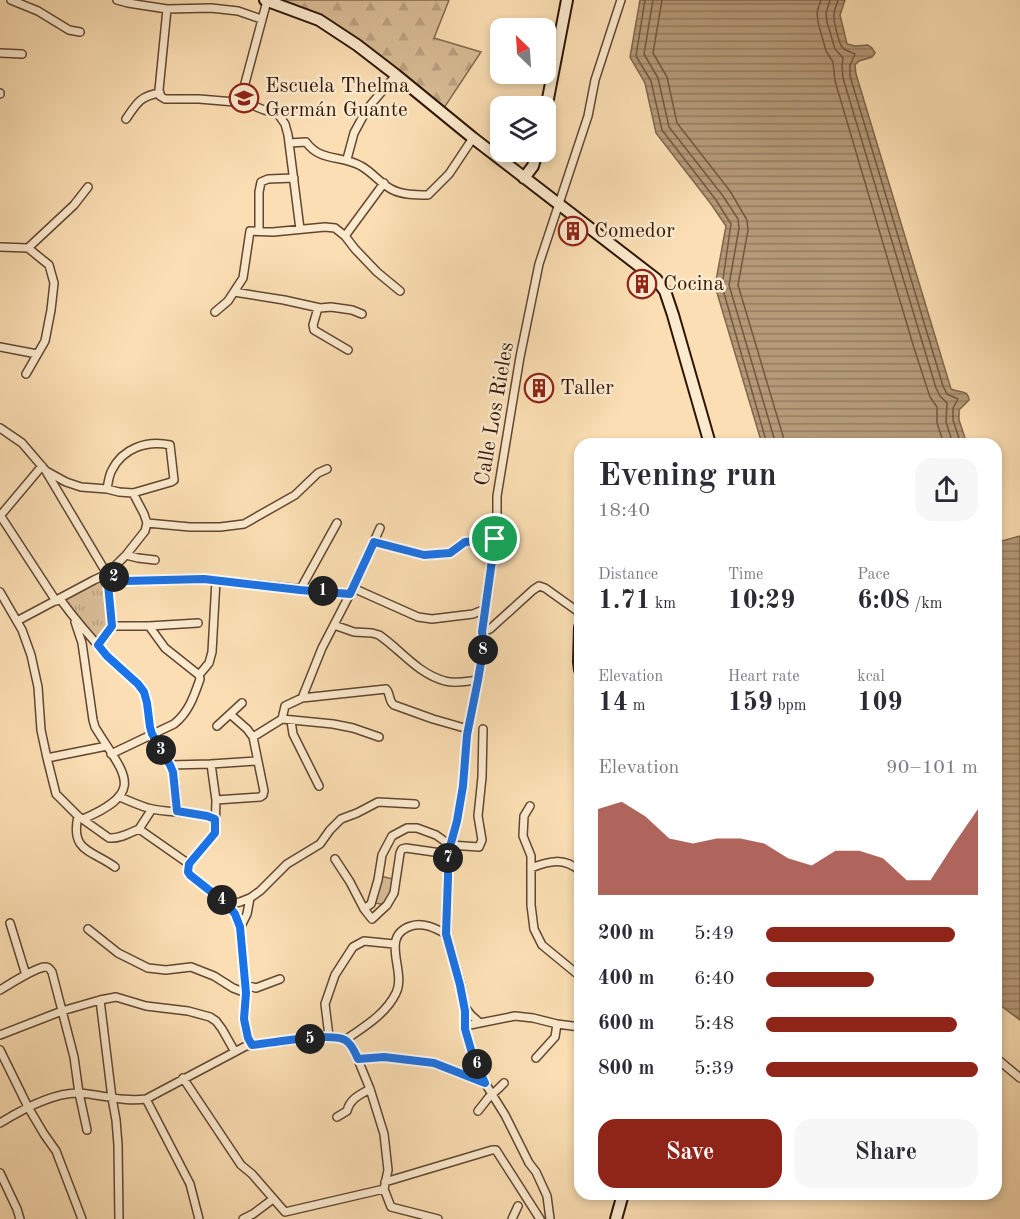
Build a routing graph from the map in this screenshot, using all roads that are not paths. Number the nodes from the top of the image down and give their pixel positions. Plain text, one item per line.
1 (11, 0) edge
2 (117, 0) edge
3 (266, 0) edge
4 (567, 0) edge
5 (621, 0) edge
6 (168, 9) junction
7 (261, 19) junction
8 (80, 32) dead end
9 (0, 53) edge
10 (22, 54) dead end
11 (396, 75) junction
12 (159, 91) junction
13 (549, 96) edge
14 (240, 102) junction
15 (126, 119) dead end
16 (473, 138) junction
17 (289, 143) junction
18 (346, 159) junction
19 (534, 162) edge
20 (294, 178) junction
21 (524, 178) junction
22 (384, 183) junction
23 (88, 187) dead end
24 (558, 204) junction
25 (300, 229) junction
26 (259, 231) junction
27 (345, 236) junction
28 (0, 247) edge
29 (28, 248) junction
30 (400, 291) dead end
31 (234, 292) junction
32 (318, 308) junction
33 (215, 312) dead end
34 (362, 314) dead end
35 (0, 347) edge
36 (348, 350) dead end
37 (37, 354) junction
38 (26, 374) dead end
39 (0, 428) edge
40 (708, 438) edge
41 (44, 469) junction
42 (327, 469) dead end
43 (107, 489) junction
44 (133, 493) junction
45 (0, 515) edge
46 (147, 522) junction
47 (337, 523) dead end
48 (380, 528) dead end
49 (495, 539) junction
50 (374, 542) junction
51 (126, 555) junction
52 (155, 560) dead end
53 (107, 574) junction
54 (216, 580) junction
55 (300, 590) junction
56 (352, 591) junction
57 (0, 592) edge
58 (58, 600) junction
59 (485, 609) junction
60 (574, 609) edge
61 (73, 617) junction
62 (17, 621) junction
63 (198, 623) dead end
64 (334, 625) junction
65 (112, 626) junction
66 (149, 626) junction
67 (482, 632) junction
68 (98, 645) junction
69 (199, 675) junction
70 (478, 680) junction
71 (302, 698) junction
72 (242, 703) dead end
73 (230, 714) junction
74 (282, 719) junction
75 (291, 721) junction
76 (217, 726) dead end
77 (468, 729) junction
78 (483, 729) dead end
79 (152, 734) junction
80 (253, 737) junction
81 (379, 737) dead end
82 (106, 746) junction
83 (111, 754) junction
84 (46, 758) junction
85 (257, 761) junction
86 (210, 764) junction
87 (170, 765) junction
88 (319, 786) dead end
89 (120, 797) junction
90 (216, 800) junction
91 (414, 804) dead end
92 (530, 806) dead end
93 (152, 809) junction
94 (177, 811) junction
95 (80, 818) junction
96 (215, 819) junction
97 (139, 829) junction
98 (450, 845) junction
99 (448, 854) junction
100 (335, 859) dead end
101 (189, 864) junction
102 (115, 867) dead end
103 (574, 867) edge
104 (531, 868) junction
105 (250, 898) junction
106 (228, 905) junction
107 (364, 909) junction
108 (10, 923) dead end
109 (240, 927) junction
110 (88, 929) dead end
111 (446, 934) junction
112 (394, 944) junction
113 (574, 971) edge
114 (26, 975) junction
115 (280, 979) dead end
116 (245, 985) junction
117 (0, 990) edge
118 (246, 993) junction
119 (100, 1000) junction
120 (464, 1005) junction
121 (62, 1011) junction
122 (480, 1023) junction
123 (557, 1024) junction
124 (465, 1026) junction
125 (574, 1027) edge
126 (0, 1035) edge
127 (329, 1036) junction
128 (345, 1040) junction
129 (252, 1045) junction
130 (0, 1050) edge
131 (235, 1052) junction
132 (536, 1058) dead end
133 (358, 1059) junction
134 (1002, 1063) edge
135 (183, 1078) junction
136 (1020, 1078) edge
137 (485, 1083) junction
138 (504, 1083) dead end
139 (370, 1089) junction
140 (79, 1093) junction
141 (492, 1094) junction
142 (112, 1098) junction
143 (146, 1099) junction
144 (28, 1107) junction
145 (478, 1111) dead end
146 (337, 1117) dead end
147 (0, 1123) edge
148 (87, 1130) dead end
149 (0, 1173) edge
150 (384, 1185) junction
151 (273, 1199) junction
152 (621, 1200) edge
153 (518, 1206) dead end
154 (418, 1217) edge
155 (20, 1219) edge
156 (82, 1219) edge
157 (118, 1219) edge
158 (199, 1219) edge
159 (243, 1219) edge
160 (438, 1219) edge
161 (512, 1219) edge
162 (540, 1219) edge
163 (550, 1219) edge
164 (616, 1219) edge

1 - 8 street
2 - 6 street
3 - 7 street
3 - 11 street
4 - 13 street
5 - 24 street, Calle Los Rieles
6 - 7 street
6 - 12 street
7 - 14 street
9 - 10 street
11 - 16 street
11 - 18 street
12 - 14 street
12 - 15 street
14 - 17 street
16 - 21 street
16 - 22 street
17 - 18 street
17 - 20 street
18 - 22 street
19 - 21 street
20 - 25 street
20 - 26 street
21 - 24 street
22 - 27 street
23 - 29 street
24 - 40 street
24 - 49 street, Calle Los Rieles
25 - 26 street
25 - 27 street
26 - 31 street
27 - 30 street
28 - 29 street
29 - 37 street
31 - 32 street
31 - 33 street
32 - 34 street
32 - 36 street
35 - 37 street
37 - 38 street
39 - 41 street
41 - 43 street
41 - 45 street
41 - 53 street
42 - 46 street
43 - 44 street
43 - 44 street
44 - 46 street
45 - 58 street
46 - 51 street
47 - 55 street
48 - 50 street
49 - 50 street
49 - 59 street, Calle Los Rieles
50 - 56 street
51 - 52 street
51 - 53 street
53 - 54 street
53 - 58 street
53 - 65 street
54 - 55 street
54 - 69 street
55 - 56 street
56 - 59 street
56 - 64 street
57 - 62 street
58 - 61 street
58 - 62 street
59 - 67 street, Calle Los Rieles
60 - 67 street
61 - 68 street
61 - 82 street
62 - 84 street
63 - 66 street
64 - 70 street
64 - 71 street
65 - 66 street
65 - 68 street
66 - 69 street
67 - 70 street, Calle Los Rieles
68 - 79 street
69 - 79 street
70 - 77 street, Calle Los Rieles
71 - 74 street
71 - 77 street
72 - 73 street
73 - 76 street
73 - 80 street
74 - 75 street
74 - 80 street
75 - 81 street
75 - 88 street
77 - 98 street, Calle Los Rieles
78 - 98 street
79 - 83 street
79 - 87 street
80 - 85 street
82 - 83 street
82 - 84 street
83 - 89 street
84 - 95 street
85 - 86 street
85 - 90 street
86 - 87 street
86 - 90 street
87 - 94 street
89 - 93 street
89 - 95 street
90 - 96 street
91 - 105 street
92 - 104 street
93 - 94 street
93 - 97 street
94 - 96 street
95 - 97 street
95 - 102 street
96 - 101 street
97 - 101 street
98 - 99 street, Calle Los Rieles
98 - 107 street
99 - 107 street
99 - 111 street, Calle Los Rieles
100 - 107 street
101 - 106 street
103 - 104 street
104 - 113 street
105 - 106 street
105 - 109 street
106 - 109 street
108 - 114 street
109 - 116 street
110 - 118 street
111 - 112 street
111 - 120 street, Calle Los Rieles
112 - 127 street
112 - 128 street
114 - 117 street
114 - 121 street
115 - 116 street
116 - 118 street
118 - 129 street
119 - 121 street
119 - 131 street
119 - 142 street
120 - 122 street
120 - 124 street, Calle Los Rieles
121 - 126 street
121 - 140 street
122 - 123 street
122 - 124 street
123 - 125 street
123 - 132 street
124 - 137 street, Calle Los Rieles
127 - 128 street
127 - 129 street
128 - 133 street
129 - 131 street
130 - 144 street
131 - 135 street
133 - 137 street
133 - 139 street
134 - 136 street
135 - 143 street
135 - 151 street
137 - 141 street, Calle Los Rieles
138 - 141 street
139 - 146 street
139 - 150 street
140 - 142 street
140 - 144 street
140 - 148 street
141 - 145 street
141 - 163 street, Calle Los Rieles
142 - 143 street
142 - 157 street
143 - 158 street
144 - 147 street
144 - 156 street
149 - 155 street
150 - 151 street
150 - 154 street
150 - 162 street
151 - 159 street
152 - 164 street
153 - 161 street
154 - 160 street

